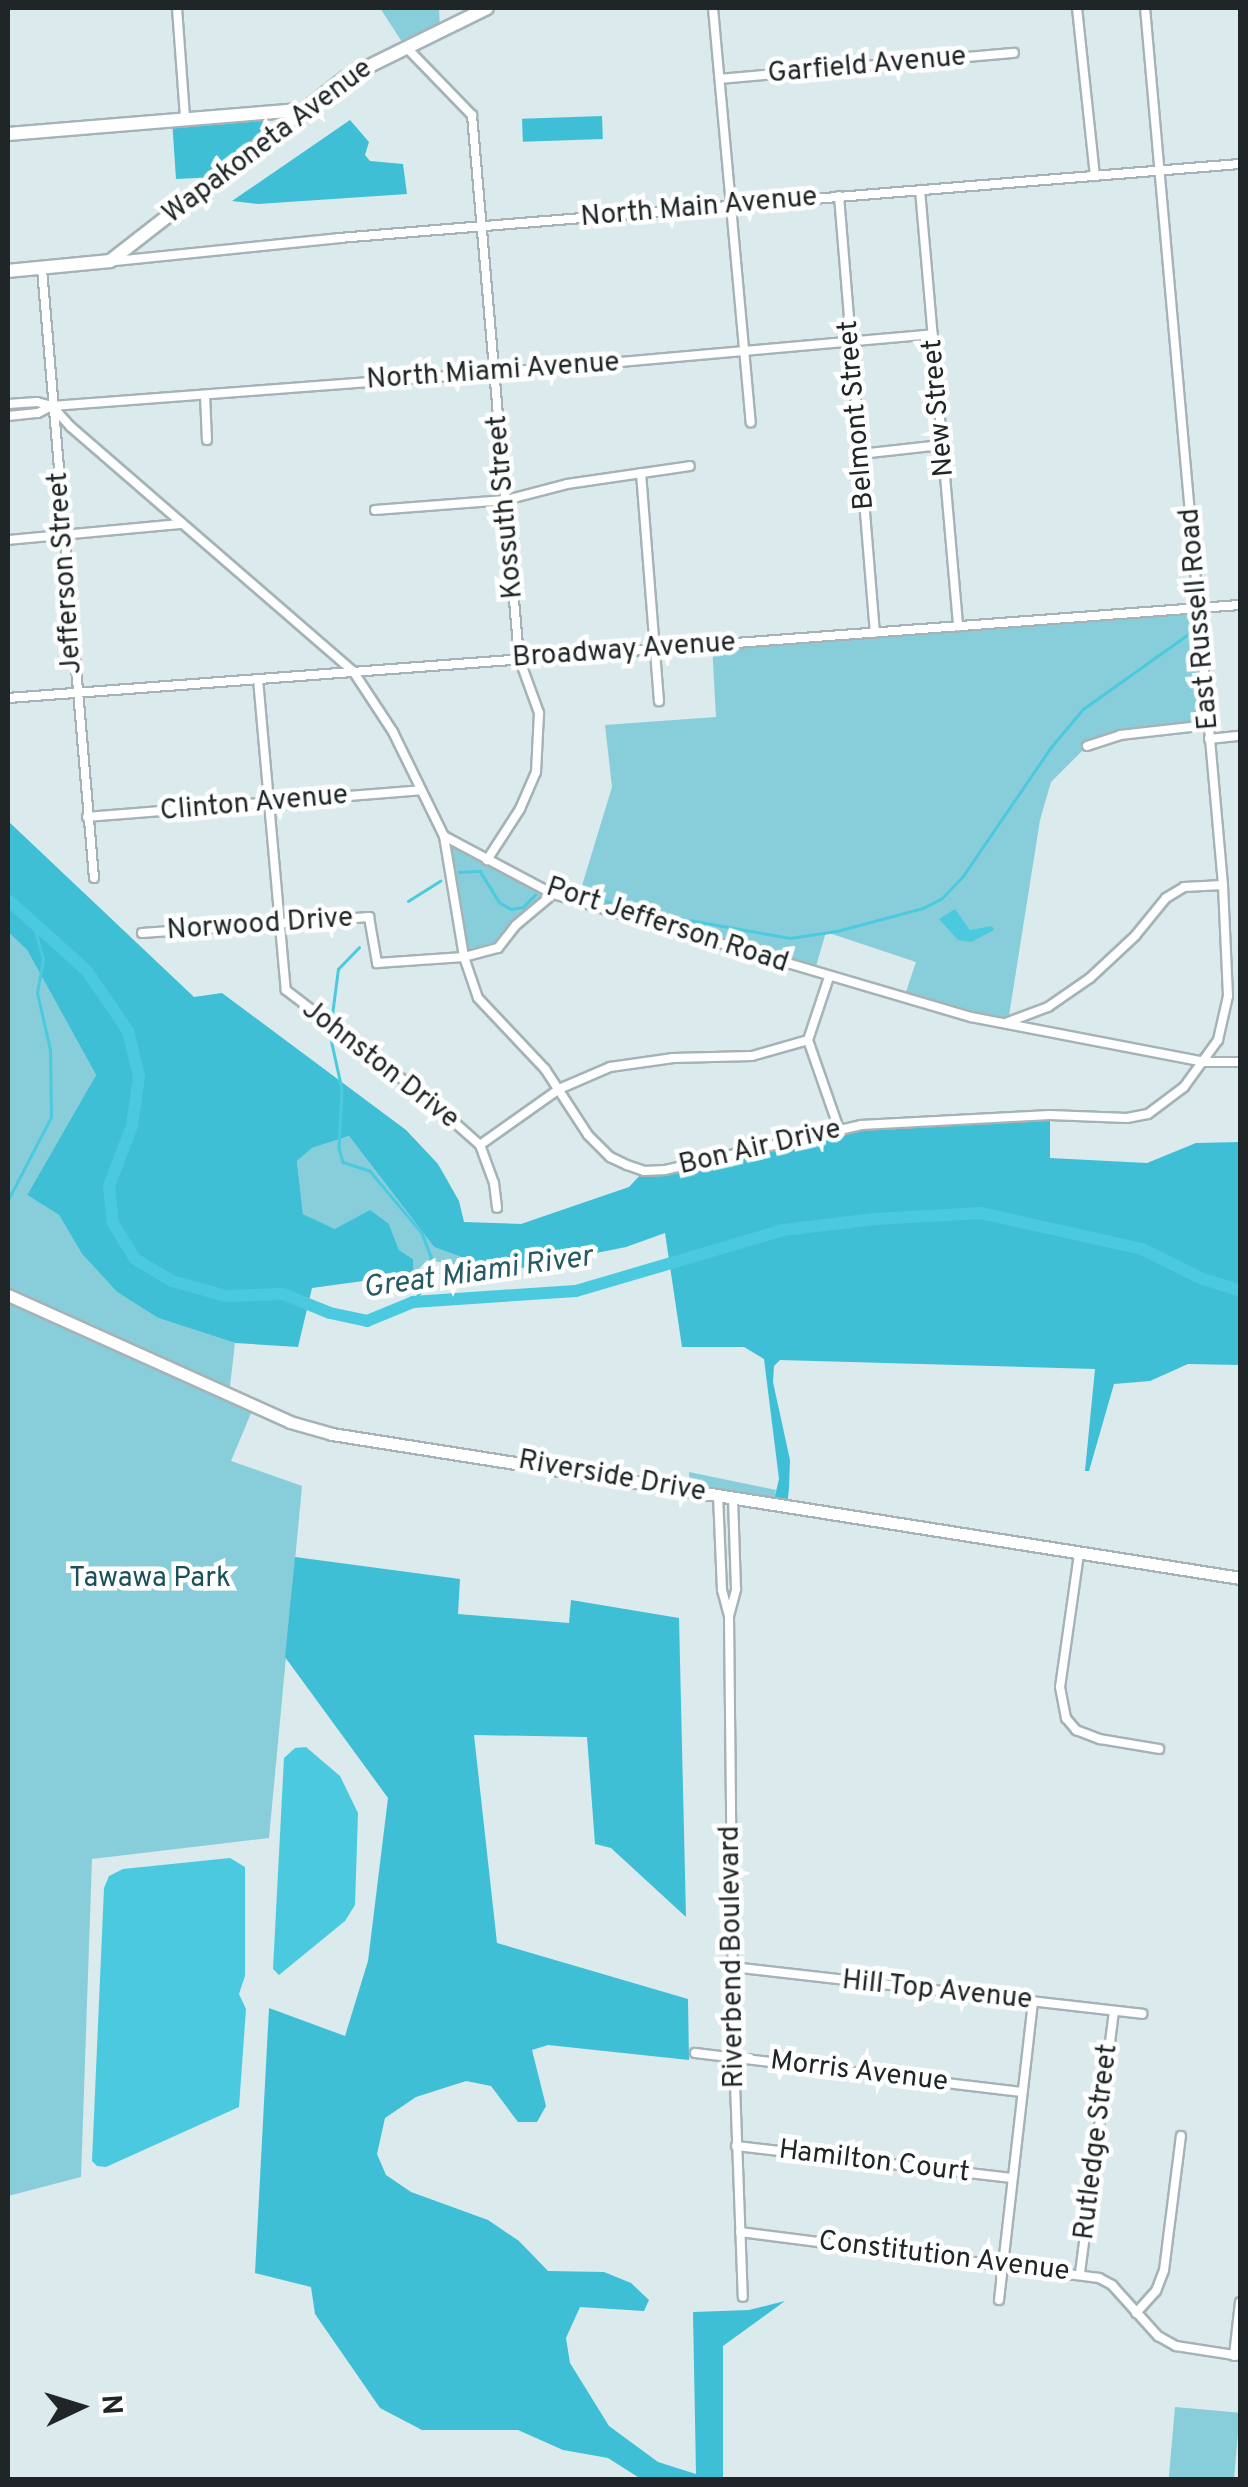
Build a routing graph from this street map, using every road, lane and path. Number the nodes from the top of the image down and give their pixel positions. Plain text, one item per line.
1 (177, 8) edge
2 (487, 8) edge
3 (713, 8) edge
4 (1077, 8) edge
5 (1145, 8) edge
6 (404, 45) junction
7 (1014, 53) dead end
8 (720, 79) junction
9 (302, 110) junction
10 (249, 114) junction
11 (185, 118) junction
12 (8, 134) edge
13 (254, 146) junction
14 (1240, 164) edge
15 (1161, 171) junction
16 (1095, 176) junction
17 (920, 190) junction
18 (839, 196) junction
19 (731, 205) junction
20 (480, 228) junction
21 (148, 231) junction
22 (158, 256) junction
23 (110, 262) junction
24 (42, 268) junction
25 (8, 271) edge
26 (932, 334) junction
27 (851, 342) junction
28 (744, 352) junction
29 (494, 372) junction
30 (204, 395) junction
31 (8, 404) edge
32 (52, 406) junction
33 (8, 416) edge
34 (750, 422) dead end
35 (208, 440) dead end
36 (942, 445) junction
37 (860, 454) junction
38 (690, 466) dead end
39 (641, 473) junction
40 (506, 500) junction
41 (375, 510) dead end
42 (181, 524) junction
43 (63, 535) junction
44 (8, 540) edge
45 (1240, 605) edge
46 (1199, 608) junction
47 (958, 626) junction
48 (875, 633) junction
49 (655, 649) junction
50 (519, 658) junction
51 (353, 671) junction
52 (258, 679) junction
53 (75, 692) junction
54 (8, 698) edge
55 (659, 701) dead end
56 (1208, 724) junction
57 (1240, 736) edge
58 (1210, 739) junction
59 (1087, 746) dead end
60 (420, 790) junction
61 (270, 801) junction
62 (87, 817) junction
63 (444, 836) junction
64 (486, 860) junction
65 (94, 878) dead end
66 (1223, 884) junction
67 (553, 894) junction
68 (280, 923) junction
69 (142, 933) dead end
70 (464, 957) junction
71 (829, 977) junction
72 (1008, 1022) junction
73 (808, 1040) junction
74 (1205, 1062) junction
75 (1240, 1062) edge
76 (559, 1089) junction
77 (839, 1129) junction
78 (480, 1145) junction
79 (497, 1208) dead end
80 (8, 1295) edge
81 (718, 1495) junction
82 (734, 1498) junction
83 (1079, 1554) junction
84 (1240, 1578) edge
85 (729, 1616) junction
86 (1160, 1749) dead end
87 (732, 1967) junction
88 (1033, 2002) junction
89 (1114, 2011) junction
90 (1142, 2014) dead end
91 (695, 2052) dead end
92 (734, 2057) junction
93 (1022, 2092) junction
94 (1181, 2136) dead end
95 (736, 2146) junction
96 (1012, 2178) junction
97 (740, 2232) junction
98 (1002, 2266) junction
99 (1080, 2273) junction
100 (744, 2298) dead end
101 (999, 2300) dead end
102 (1240, 2302) edge
103 (1136, 2313) junction
104 (1237, 2356) edge

1 - 11 street
2 - 6 main road, Wapakoneta Avenue
3 - 8 street
4 - 16 street
5 - 15 street, East Russell Road
6 - 9 main road, Wapakoneta Avenue
6 - 20 street, Kossuth Street
7 - 8 street, Garfield Avenue
8 - 19 street
9 - 10 main road
9 - 13 main road, Wapakoneta Avenue
10 - 11 main road
10 - 13 main road
11 - 12 main road
13 - 21 main road, Wapakoneta Avenue
14 - 15 street, North Main Avenue
15 - 16 street, North Main Avenue
15 - 46 street, East Russell Road
16 - 17 street, North Main Avenue
17 - 18 street, North Main Avenue
17 - 26 street, New Street
18 - 19 street, North Main Avenue
18 - 27 street, Belmont Street
19 - 20 street, North Main Avenue
19 - 28 street
20 - 22 street, North Main Avenue
20 - 29 street, Kossuth Street
21 - 22 street
21 - 23 main road, Wapakoneta Avenue
22 - 23 street, North Main Avenue
23 - 24 main road, North Main Avenue
24 - 25 main road, North Main Avenue
24 - 32 street, Jefferson Street
26 - 27 street, North Miami Avenue
26 - 36 street, New Street
27 - 28 street, North Miami Avenue
27 - 37 street, Belmont Street
28 - 29 street, North Miami Avenue
28 - 34 street
29 - 30 street, North Miami Avenue
29 - 40 street, Kossuth Street
30 - 32 street, North Miami Avenue
30 - 35 street
31 - 32 street, North Miami Avenue
32 - 33 street, North Miami Avenue
32 - 42 street
32 - 43 street, Jefferson Street
36 - 37 street
36 - 47 street, New Street
37 - 48 street, Belmont Street
38 - 39 street
39 - 40 street
39 - 49 street
40 - 41 street
40 - 50 street, Kossuth Street
42 - 43 street
42 - 51 street
43 - 44 street
43 - 53 street, Jefferson Street
45 - 46 street, Broadway Avenue
46 - 47 street, Broadway Avenue
46 - 56 street, East Russell Road
47 - 48 street, Broadway Avenue
48 - 49 street, Broadway Avenue
49 - 50 street, Broadway Avenue
49 - 55 street
50 - 51 street, Broadway Avenue
50 - 64 street, Kossuth Street
51 - 52 street, Broadway Avenue
51 - 60 street
52 - 53 street, Broadway Avenue
52 - 61 street, Johnston Drive
53 - 54 street, Broadway Avenue
53 - 62 street, Jefferson Street
56 - 58 street, East Russell Road
56 - 59 street
57 - 58 street
58 - 66 street, East Russell Road
60 - 61 street, Clinton Avenue
60 - 63 street
61 - 62 street, Clinton Avenue
61 - 68 street, Johnston Drive
62 - 65 street, Jefferson Street
63 - 64 street, Port Jefferson Road
63 - 70 street, Bon Air Drive
64 - 67 street, Port Jefferson Road
66 - 72 street
66 - 74 street, East Russell Road
67 - 70 street, Norwood Drive
67 - 71 street, Port Jefferson Road
68 - 69 street, Norwood Drive
68 - 70 street, Norwood Drive
68 - 78 street, Johnston Drive
70 - 76 street, Bon Air Drive
71 - 72 street, Port Jefferson Road
71 - 73 street
72 - 74 street, Port Jefferson Road
73 - 76 street
73 - 77 street
74 - 75 street, Port Jefferson Road
74 - 77 street, Bon Air Drive
76 - 77 street, Bon Air Drive
76 - 78 street
78 - 79 street, Johnston Drive
80 - 81 main road, Riverside Drive
81 - 82 main road, Riverside Drive
81 - 85 street
82 - 83 main road, Riverside Drive
82 - 85 street
83 - 84 main road, Riverside Drive
83 - 86 street
85 - 87 street, Riverbend Boulevard
87 - 88 street, Hill Top Avenue
87 - 92 street, Riverbend Boulevard
88 - 89 street, Hill Top Avenue
88 - 93 street
89 - 90 street, Hill Top Avenue
89 - 99 street, Rutledge Street
91 - 92 street, Morris Avenue
92 - 93 street, Morris Avenue
92 - 95 street, Riverbend Boulevard
93 - 96 street
94 - 103 street
95 - 96 street, Hamilton Court
95 - 97 street, Riverbend Boulevard
96 - 98 street
97 - 98 street, Constitution Avenue
97 - 100 street, Riverbend Boulevard
98 - 99 street, Constitution Avenue
98 - 101 street
99 - 103 street, Constitution Avenue
102 - 104 street
103 - 104 street, Constitution Avenue

